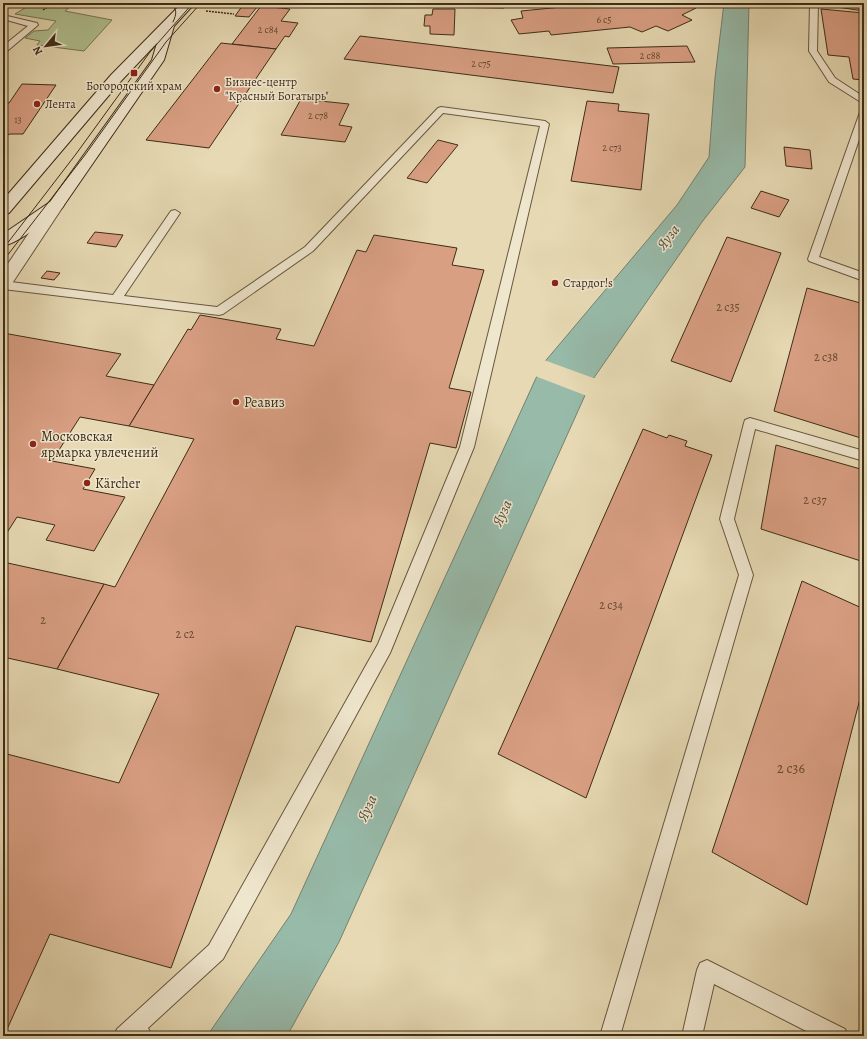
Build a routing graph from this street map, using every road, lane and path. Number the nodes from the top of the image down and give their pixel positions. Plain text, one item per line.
1 (189, 3) edge
2 (814, 3) edge
3 (210, 11) dead end
4 (234, 14) dead end
5 (3, 18) edge
6 (168, 25) junction
7 (3, 50) edge
8 (864, 101) edge
9 (864, 112) edge
10 (56, 205) junction
11 (3, 210) edge
12 (175, 213) dead end
13 (7, 236) edge
14 (864, 277) edge
15 (3, 284) edge
16 (116, 299) junction
17 (864, 456) edge
18 (133, 1033) edge
19 (610, 1036) edge
20 (692, 1036) edge
21 (838, 1036) edge

1 - 6 main road
2 - 8 lane
3 - 4 path
5 - 7 lane
6 - 10 main road
6 - 11 main road
9 - 14 lane
10 - 13 main road
10 - 15 main road
12 - 16 lane
15 - 16 lane
16 - 18 lane
17 - 19 lane
20 - 21 lane

